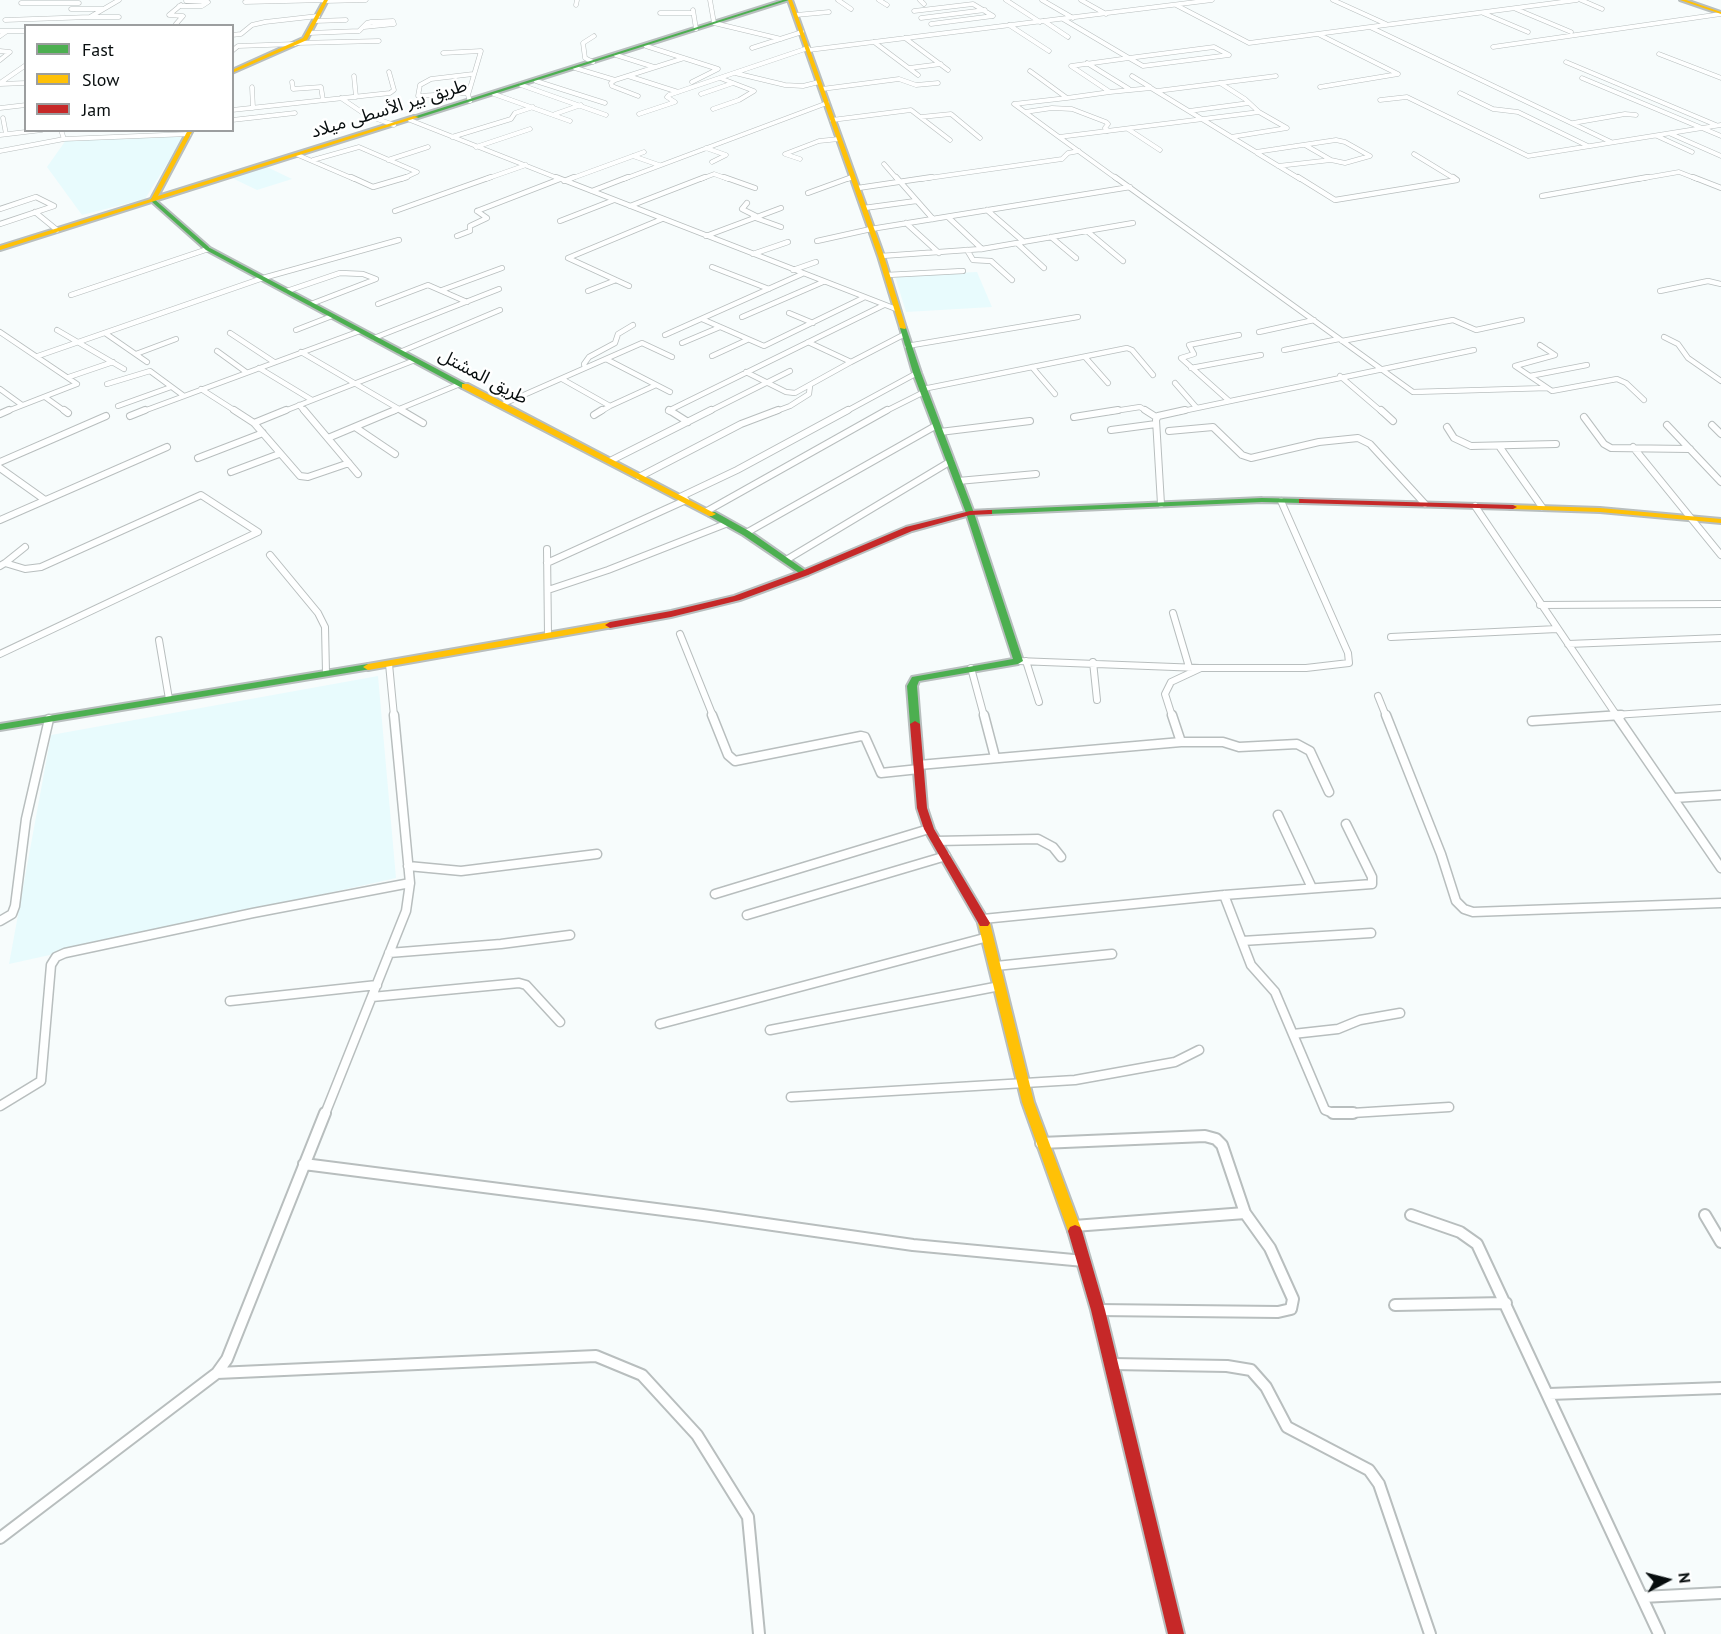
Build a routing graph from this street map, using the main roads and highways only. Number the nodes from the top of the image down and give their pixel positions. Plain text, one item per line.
1 (789, 0) edge
2 (1683, 0) edge
3 (1697, 0) edge
4 (326, 1) edge
5 (1719, 11) edge
6 (234, 71) edge
7 (190, 132) edge
8 (158, 198) junction
9 (0, 248) edge
10 (970, 513) junction
11 (1721, 521) edge
12 (805, 573) junction
13 (0, 727) edge
14 (1176, 1634) edge

1 - 8 main road, طريق بير الأسطى ميلاد
1 - 10 main road
2 - 5 main road
3 - 5 main road
4 - 6 main road
7 - 8 main road
8 - 9 main road, طريق بير الأسطى ميلاد
8 - 12 main road, طريق المشتل
10 - 11 main road
10 - 12 main road
10 - 14 main road
12 - 13 main road

